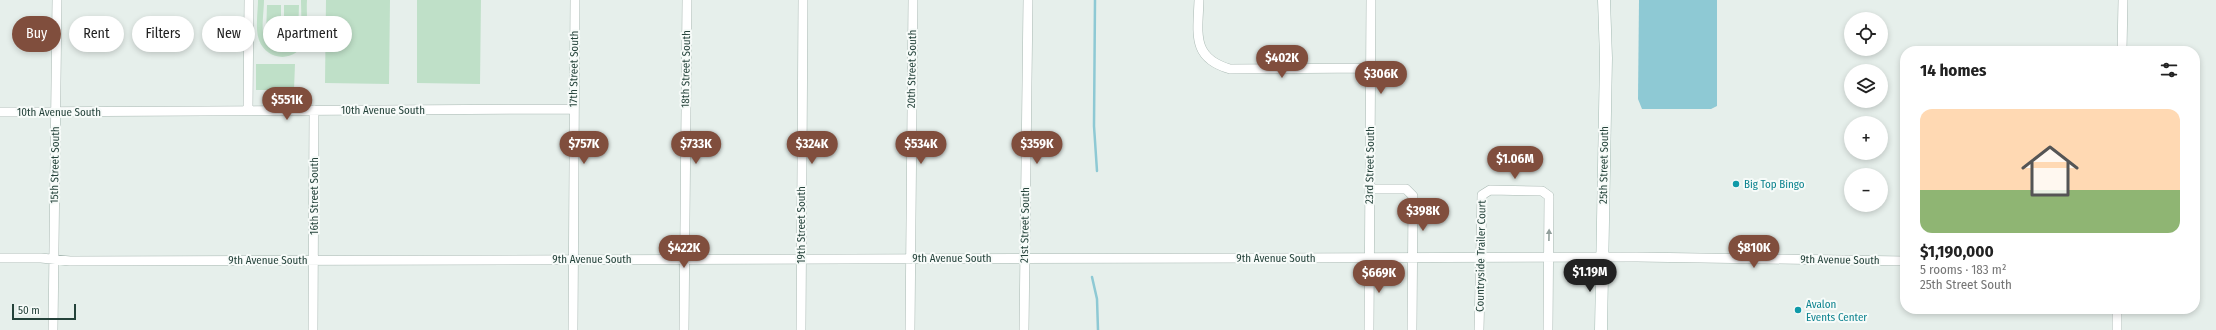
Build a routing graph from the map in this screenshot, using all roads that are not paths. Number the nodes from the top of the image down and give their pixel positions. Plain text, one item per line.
1 (57, 0) edge
2 (249, 0) edge
3 (575, 0) edge
4 (687, 0) edge
5 (803, 0) edge
6 (913, 0) edge
7 (1028, 0) edge
8 (1199, 0) edge
9 (1371, 0) edge
10 (1604, 0) edge
11 (2122, 0) edge
12 (2122, 46) edge
13 (1371, 68) junction
14 (574, 109) junction
15 (248, 110) junction
16 (314, 110) junction
17 (0, 112) edge
18 (56, 112) junction
19 (1370, 189) junction
20 (1548, 257) junction
21 (1602, 257) junction
22 (0, 258) edge
23 (685, 258) junction
24 (1025, 258) junction
25 (1369, 258) junction
26 (1413, 258) junction
27 (1480, 258) junction
28 (54, 259) junction
29 (314, 259) junction
30 (801, 259) junction
31 (910, 259) junction
32 (574, 260) junction
33 (1900, 261) edge
34 (2117, 314) edge
35 (53, 330) edge
36 (313, 330) edge
37 (573, 330) edge
38 (684, 330) edge
39 (801, 330) edge
40 (910, 330) edge
41 (1024, 330) edge
42 (1369, 330) edge
43 (1412, 330) edge
44 (1479, 330) edge
45 (1548, 330) edge
46 (1601, 330) edge
47 (2117, 330) edge

1 - 18 street, 15th Street South
2 - 15 street
3 - 14 street, 17th Street South
4 - 23 street, 18th Street South
5 - 30 street, 19th Street South
6 - 31 street, 20th Street South
7 - 24 street, 21st Street South
8 - 13 street
9 - 13 street, 23rd Street South
10 - 21 main road, 25th Street South
11 - 12 street
13 - 19 street, 23rd Street South
14 - 16 street, 10th Avenue South
14 - 32 street, 17th Street South
15 - 16 street, 10th Avenue South
15 - 18 street, 10th Avenue South
16 - 29 street, 16th Street South
17 - 18 street, 10th Avenue South
18 - 28 street, 15th Street South
19 - 25 street, 23rd Street South
19 - 26 street
20 - 21 street, 9th Avenue South
20 - 27 street, 9th Avenue South
20 -> 27 street, Countryside Trailer Court
20 - 45 street, Countryside Trailer Court
21 - 33 street, 9th Avenue South
21 - 46 main road, 25th Street South
22 - 28 street, 9th Avenue South
23 - 30 street, 9th Avenue South
23 - 32 street, 9th Avenue South
23 - 38 street, 18th Street South
24 - 25 street, 9th Avenue South
24 - 31 street, 9th Avenue South
24 - 41 street, 21st Street South
25 - 26 street, 9th Avenue South
25 - 42 street, 23rd Street South
26 - 27 street, 9th Avenue South
26 - 43 street
27 - 44 street, Countryside Trailer Court
28 - 29 street, 9th Avenue South
28 - 35 street, 15th Street South
29 - 32 street, 9th Avenue South
29 - 36 street, 16th Street South
30 - 31 street, 9th Avenue South
30 - 39 street, 19th Street South
31 - 40 street, 20th Street South
32 - 37 street, 17th Street South
34 - 47 street

